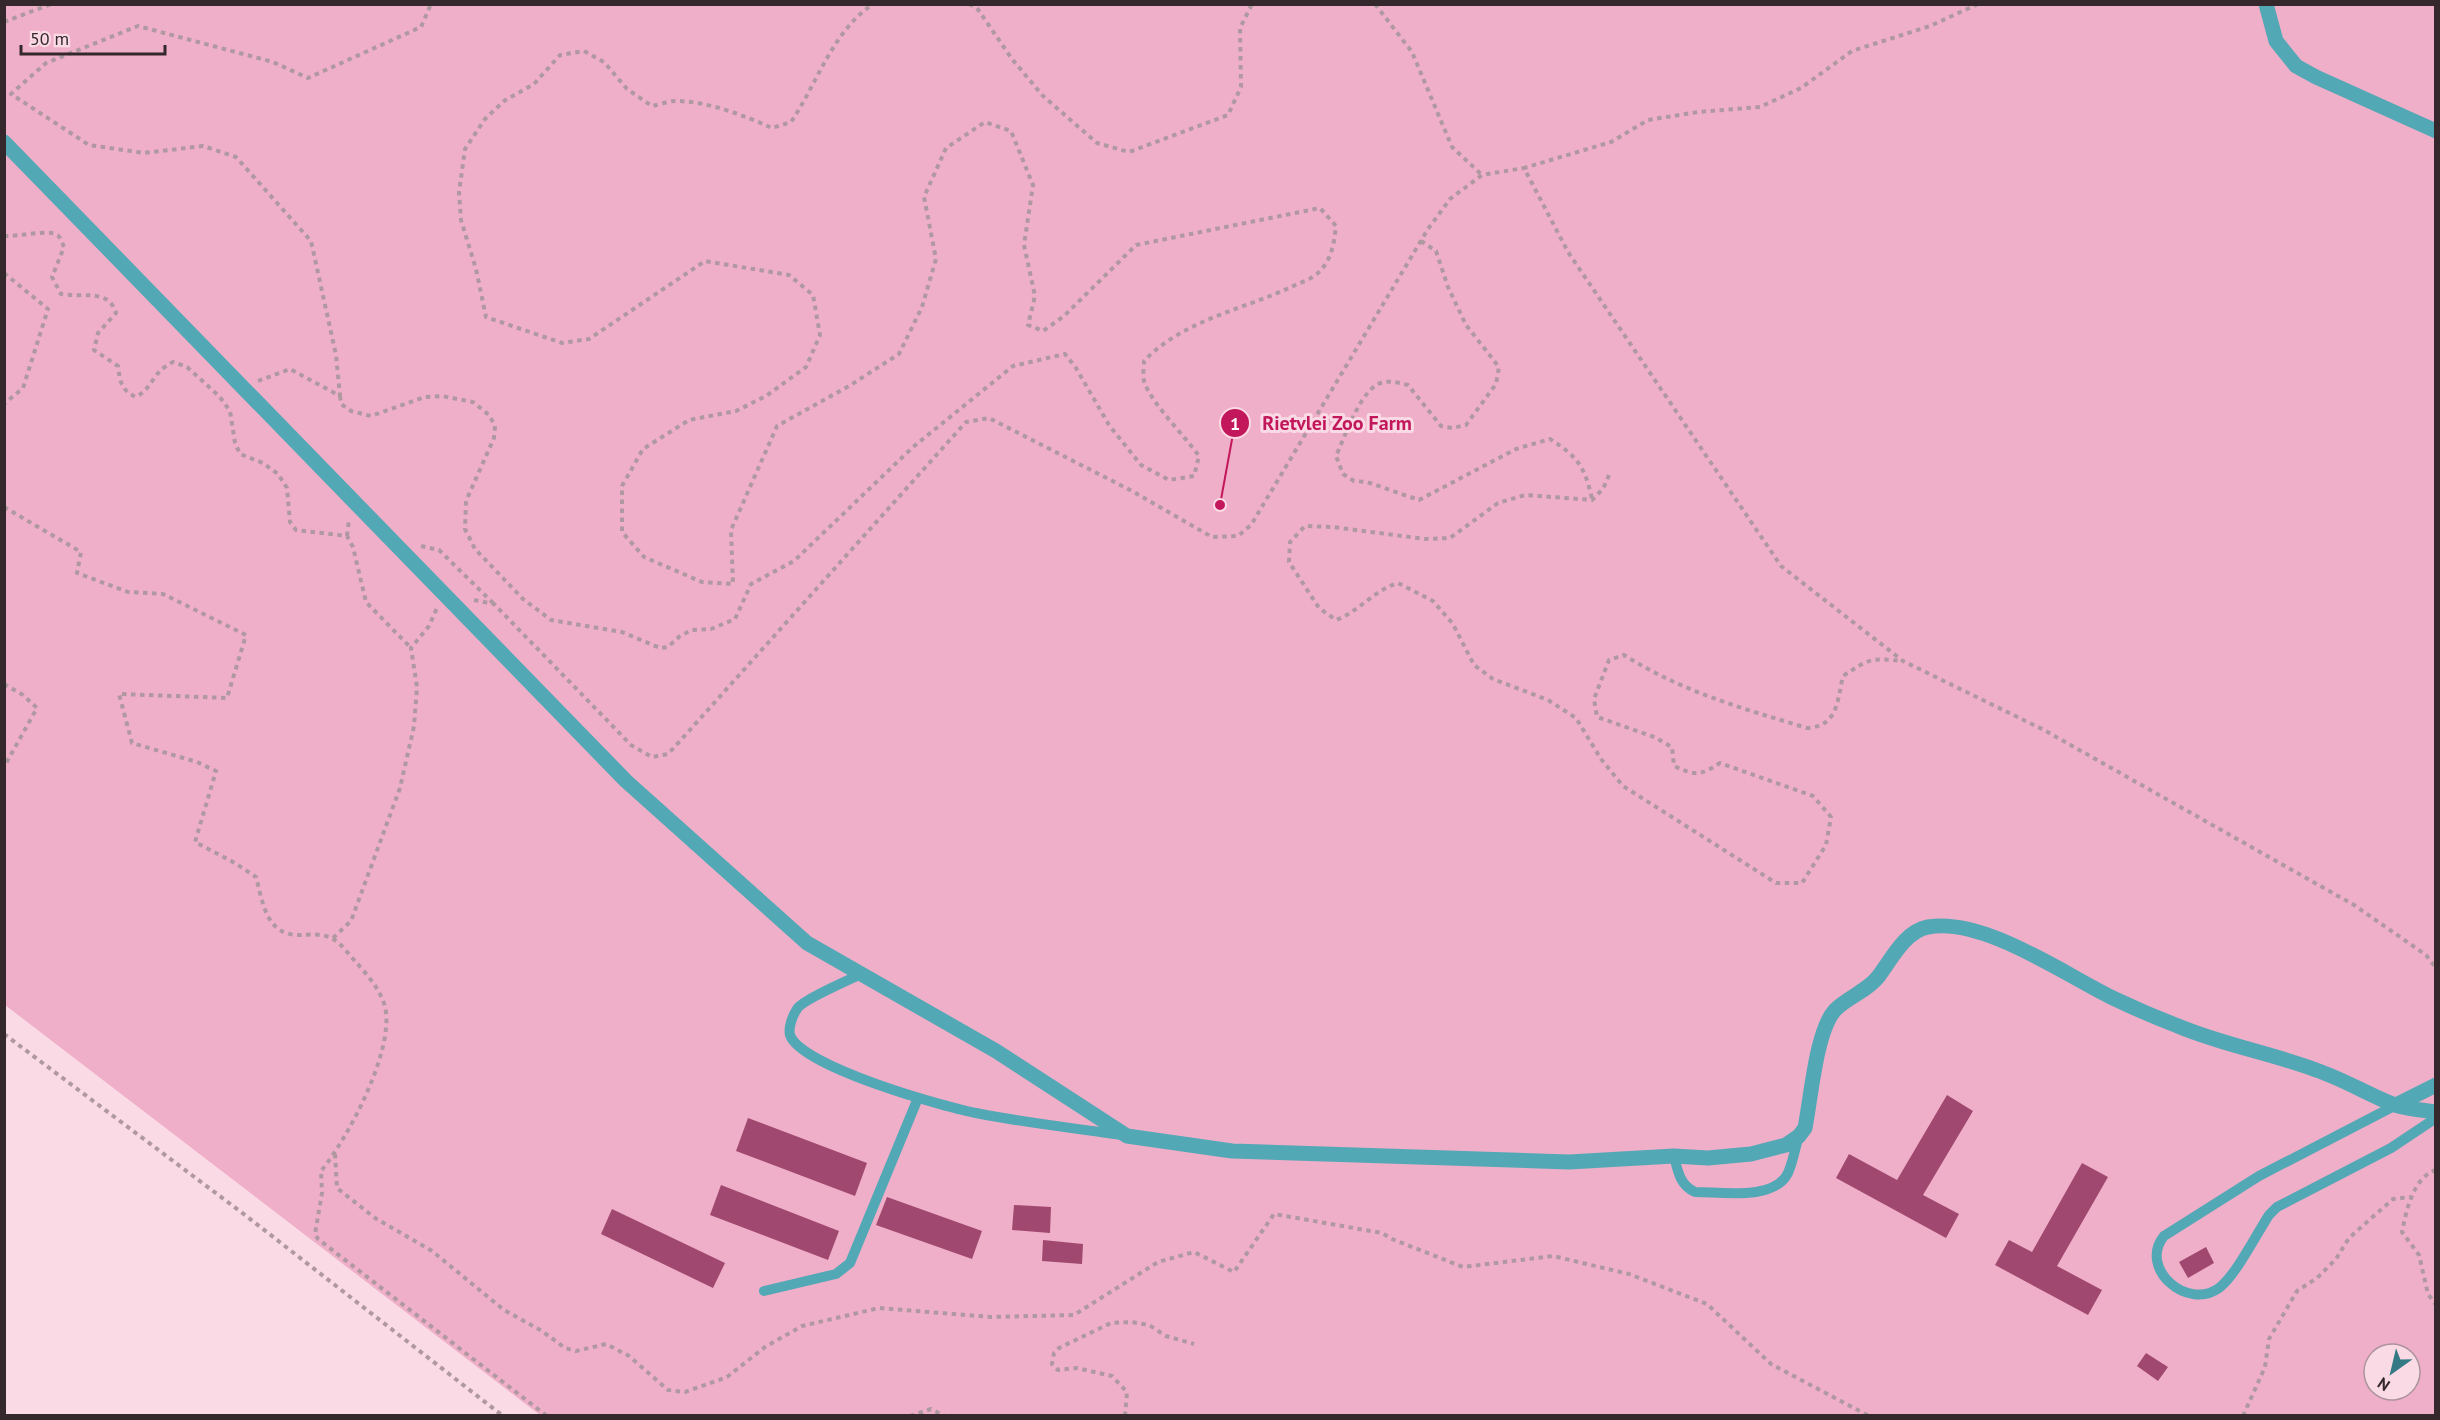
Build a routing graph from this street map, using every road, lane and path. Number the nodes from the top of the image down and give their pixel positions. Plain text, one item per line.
1 (51, 4) edge
2 (431, 4) edge
3 (873, 4) edge
4 (969, 4) edge
5 (1252, 4) edge
6 (1375, 4) edge
7 (1978, 4) edge
8 (2266, 4) edge
9 (4, 22) edge
10 (2436, 131) edge
11 (4, 142) edge
12 (1524, 168) junction
13 (1482, 175) junction
14 (4, 236) edge
15 (1421, 241) junction
16 (4, 273) edge
17 (243, 386) junction
18 (340, 396) junction
19 (4, 404) edge
20 (1609, 475) dead end
21 (1592, 500) junction
22 (4, 507) edge
23 (418, 545) dead end
24 (445, 594) junction
25 (494, 604) junction
26 (411, 648) junction
27 (1903, 661) junction
28 (4, 684) edge
29 (4, 767) edge
30 (333, 938) junction
31 (2436, 968) edge
32 (861, 974) junction
33 (4, 1034) edge
34 (2436, 1085) edge
35 (918, 1098) junction
36 (2396, 1105) junction
37 (2436, 1112) edge
38 (2436, 1118) edge
39 (1127, 1136) junction
40 (1799, 1136) junction
41 (335, 1154) junction
42 (1674, 1156) junction
43 (2436, 1170) edge
44 (2410, 1197) junction
45 (764, 1291) dead end
46 (2436, 1305) edge
47 (1194, 1344) dead end
48 (503, 1416) edge
49 (547, 1416) edge
50 (910, 1416) edge
51 (945, 1416) edge
52 (1125, 1416) edge
53 (1869, 1416) edge
54 (2244, 1416) edge

1 - 9 path
2 - 18 path
3 - 18 path
4 - 5 path
6 - 13 path
7 - 12 path
8 - 10 street
11 - 17 street
12 - 13 path
12 - 27 path
13 - 15 path
14 - 26 path
15 - 21 path
15 - 25 path
16 - 19 path
17 - 18 path
17 - 24 street
20 - 21 path
21 - 27 path
22 - 30 path
23 - 25 path
24 - 25 path
24 - 26 path
24 - 32 street
26 - 30 path
27 - 31 path
28 - 29 path
30 - 41 path
32 - 35 lane
32 - 39 street
33 - 48 path
34 - 36 street
35 - 39 lane
35 - 45 lane
36 - 37 street
36 - 38 lane
36 - 40 street
39 - 42 street
40 - 42 street
40 - 42 lane
41 - 49 path
41 - 53 path
43 - 44 path
44 - 46 path
44 - 54 path
47 - 52 path
50 - 51 path

